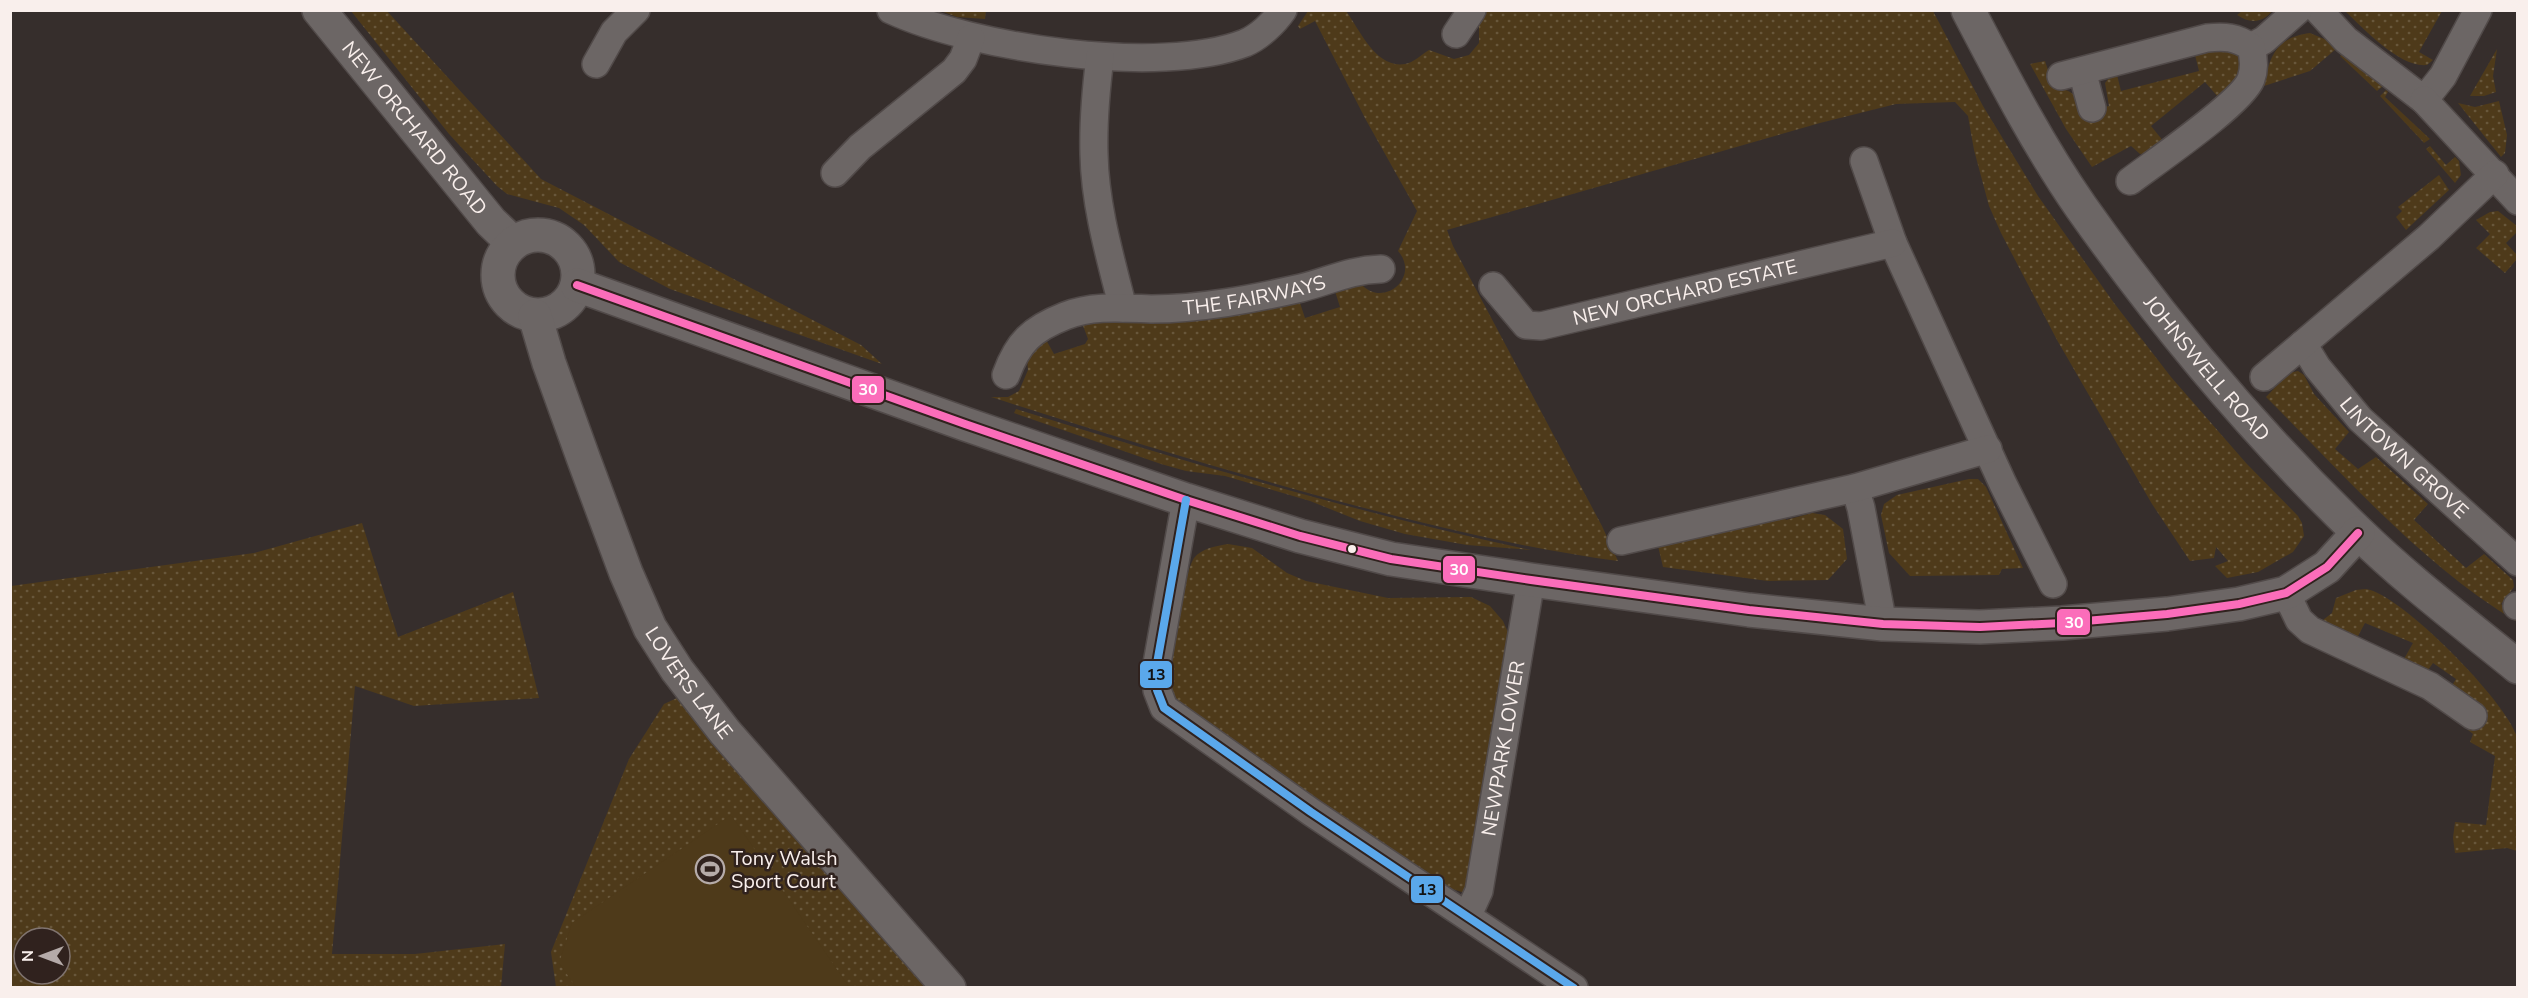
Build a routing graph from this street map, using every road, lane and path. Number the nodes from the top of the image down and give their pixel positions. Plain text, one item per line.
1 (319, 10) edge
2 (636, 10) edge
3 (891, 10) edge
4 (1283, 10) edge
5 (1472, 10) edge
6 (1968, 10) edge
7 (2298, 10) edge
8 (2319, 10) edge
9 (2478, 10) edge
10 (1456, 34) dead end
11 (971, 38) junction
12 (2251, 47) junction
13 (1100, 57) junction
14 (596, 64) dead end
15 (2424, 100) junction
16 (2092, 108) dead end
17 (1864, 161) dead end
18 (835, 173) dead end
19 (2495, 174) junction
20 (2130, 181) dead end
21 (2517, 201) edge
22 (513, 243) junction
23 (1893, 243) junction
24 (1381, 269) dead end
25 (577, 285) junction
26 (1493, 286) dead end
27 (1123, 308) junction
28 (535, 316) junction
29 (2303, 344) junction
30 (1006, 375) dead end
31 (2264, 377) dead end
32 (1988, 449) junction
33 (1855, 488) junction
34 (1186, 500) junction
35 (2358, 533) junction
36 (1621, 541) dead end
37 (2517, 562) edge
38 (1531, 580) junction
39 (2053, 584) dead end
40 (2286, 593) junction
41 (1883, 624) junction
42 (2517, 667) edge
43 (2473, 716) dead end
44 (1468, 915) junction
45 (949, 987) edge
46 (1574, 987) edge

1 - 22 street, NEW ORCHARD ROAD
2 - 14 street
3 - 11 street
4 - 13 street
5 - 10 street
6 - 35 street, JOHNSWELL ROAD
7 - 12 street
8 - 15 street
9 - 15 street
11 - 13 street
11 - 18 street
12 - 16 street
12 - 20 street
13 - 27 street
15 - 19 street
17 - 23 street
19 - 21 street
19 - 29 street
22 - 25 street
22 - 28 street
23 - 26 street, NEW ORCHARD ESTATE
23 - 32 street
24 - 27 street, THE FAIRWAYS
25 - 28 street
25 - 34 street
27 - 30 street, THE FAIRWAYS
28 - 45 street, LOVERS LANE
29 - 31 street
29 - 37 street, LINTOWN GROVE
32 - 33 street
32 - 39 street
33 - 36 street
33 - 41 street
34 - 38 street
34 - 44 street
35 - 40 street
35 - 42 street, JOHNSWELL ROAD
38 - 41 street
38 - 44 street, NEWPARK LOWER
40 - 41 street
40 - 43 street
44 - 46 street

